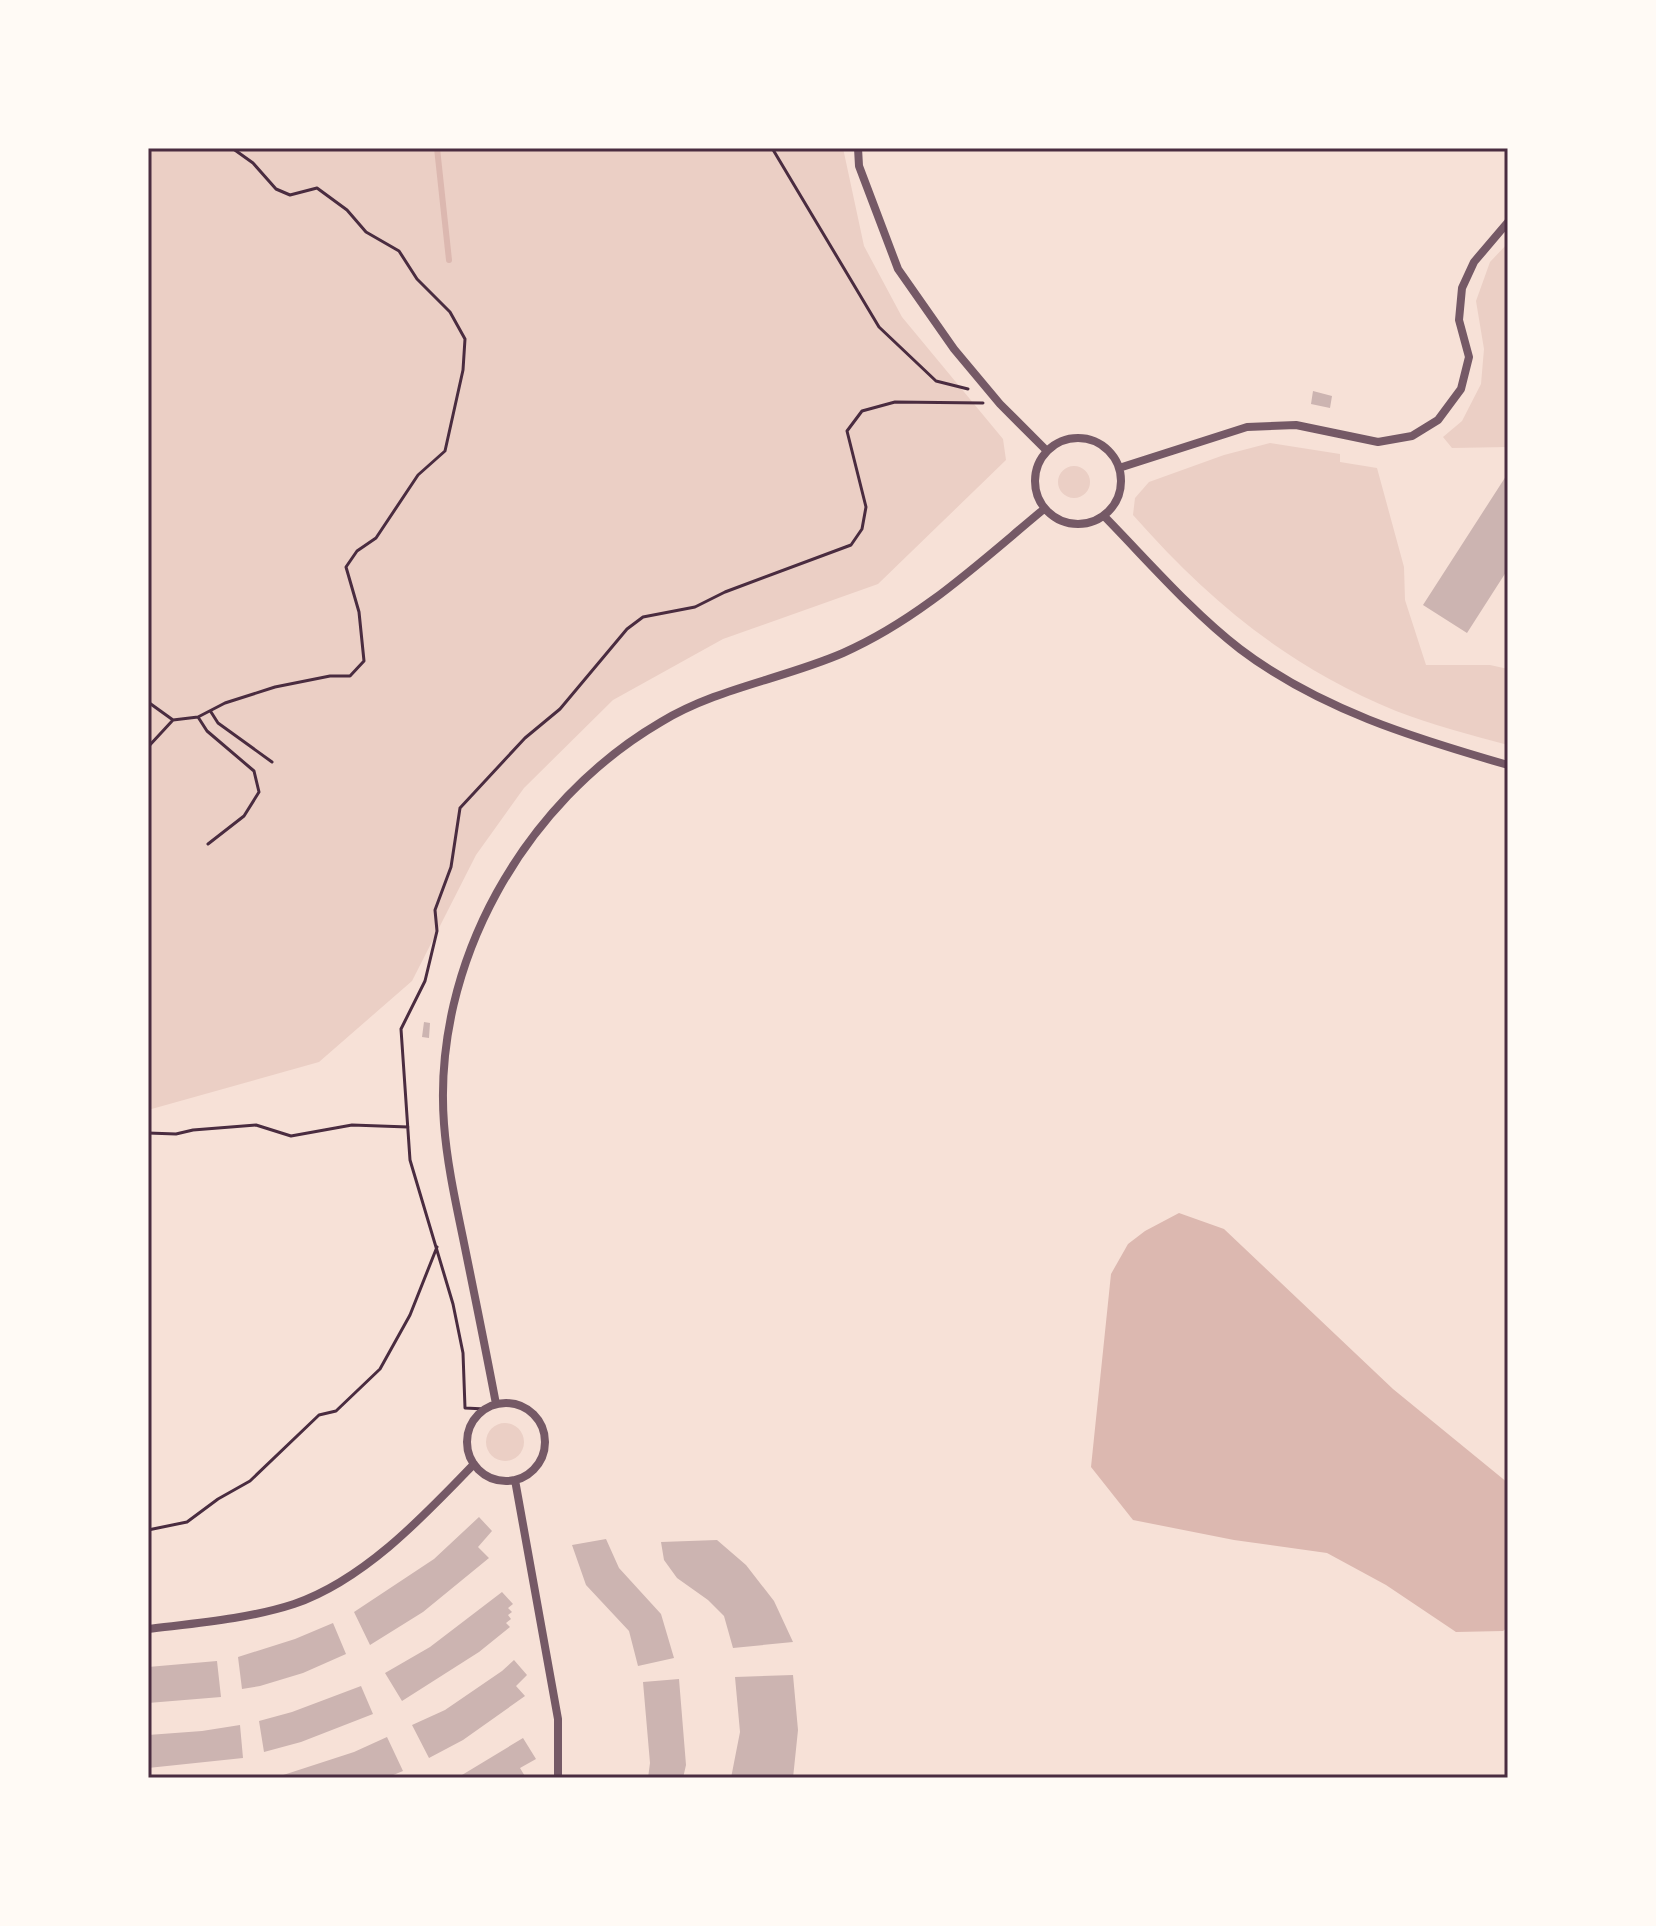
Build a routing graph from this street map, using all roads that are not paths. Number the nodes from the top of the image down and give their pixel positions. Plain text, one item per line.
1 (858, 148) edge
2 (1508, 222) edge
3 (1047, 451) junction
4 (1119, 468) junction
5 (1044, 509) junction
6 (1104, 516) junction
7 (1508, 765) edge
8 (496, 1404) junction
9 (474, 1464) junction
10 (515, 1480) junction
11 (148, 1629) edge
12 (558, 1778) edge

1 - 3 street
2 - 4 street
3 - 4 street
3 - 5 street
4 - 6 street
5 - 6 street
5 - 8 street
6 - 7 street
8 - 9 street
8 - 10 street
9 - 10 street
9 - 11 street
10 - 12 street

